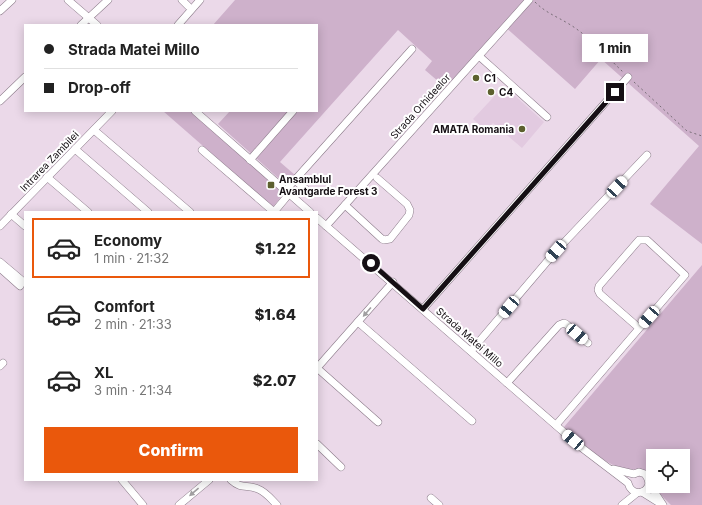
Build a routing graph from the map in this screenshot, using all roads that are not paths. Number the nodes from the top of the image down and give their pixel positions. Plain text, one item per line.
1 (12, 0) edge
2 (68, 0) edge
3 (108, 0) edge
4 (182, 0) edge
5 (200, 0) edge
6 (529, 0) edge
7 (188, 6) dead end
8 (0, 11) edge
9 (89, 18) junction
10 (82, 24) edge
11 (96, 24) edge
12 (179, 24) edge
13 (412, 49) dead end
14 (479, 56) junction
15 (628, 77) road end
16 (24, 78) edge
17 (0, 101) edge
18 (111, 112) edge
19 (196, 112) edge
20 (292, 112) edge
21 (547, 117) dead end
22 (94, 130) junction
23 (75, 149) junction
24 (202, 150) dead end
25 (647, 155) dead end
26 (250, 160) junction
27 (47, 177) junction
28 (377, 178) dead end
29 (295, 180) junction
30 (287, 192) junction
31 (311, 194) dead end
32 (345, 205) junction
33 (87, 211) edge
34 (147, 211) edge
35 (189, 211) edge
36 (273, 211) edge
37 (275, 211) edge
38 (309, 211) edge
39 (11, 214) junction
40 (318, 219) edge
41 (24, 225) edge
42 (0, 226) edge
43 (326, 226) junction
44 (0, 262) edge
45 (0, 268) edge
46 (393, 282) junction
47 (23, 284) edge
48 (423, 309) junction
49 (358, 322) junction
50 (639, 328) junction
51 (588, 343) dead end
52 (471, 352) junction
53 (318, 367) edge
54 (318, 369) edge
55 (507, 383) junction
56 (472, 421) dead end
57 (378, 422) dead end
58 (556, 425) junction
59 (318, 445) edge
60 (341, 467) dead end
61 (611, 469) junction
62 (634, 474) junction
63 (646, 476) edge
64 (123, 481) edge
65 (208, 481) edge
66 (232, 481) edge
67 (629, 486) junction
68 (646, 490) edge
69 (639, 493) junction
70 (655, 493) edge
71 (430, 498) dead end
72 (624, 504) edge
73 (143, 505) edge
74 (179, 505) edge
75 (277, 505) edge
76 (439, 505) edge
77 (662, 505) edge

1 - 8 street
2 - 9 street
3 - 9 street
4 - 7 street
5 - 12 street
6 - 14 street, Strada Orhideelor
9 - 10 street
9 - 11 street
13 - 29 street
14 - 21 street
14 - 32 street, Strada Orhideelor
15 - 48 street
16 - 17 street
18 - 22 street, Intrarea Zambilei
19 - 26 street
20 - 26 street
22 - 23 street, Intrarea Zambilei
22 - 35 street
23 - 27 street, Intrarea Zambilei
23 - 34 street
24 - 36 street
25 - 52 street
26 - 30 street
27 - 33 street
27 - 39 street, Intrarea Zambilei
28 - 32 street
29 - 30 street
29 - 31 street
30 - 37 street
30 - 38 street
32 - 43 street, Strada Orhideelor
39 - 41 street
39 - 42 street, Intrarea Zambilei
40 - 43 street, Strada Matei Millo
43 - 46 street, Strada Matei Millo
44 - 47 street
45 - 47 street
46 - 48 street, Strada Matei Millo
46 -> 49 street
48 - 52 street, Strada Matei Millo
49 - 53 street
49 - 56 street
50 - 50 street
50 - 58 street
51 - 55 street
52 - 55 street, Strada Matei Millo
54 - 57 street
55 - 58 street, Strada Matei Millo
58 - 61 street, Strada Matei Millo
59 - 60 street
61 - 62 street, Strada Matei Millo
61 - 67 street, Strada Matei Millo
62 - 63 street, Strada Matei Millo
62 - 67 street
64 - 73 street
65 -> 74 street
66 - 75 street
67 - 69 street, Strada Matei Millo
67 - 72 street
68 - 69 street
69 - 72 street
69 - 77 street, Strada Matei Millo
70 - 77 street, Strada Matei Millo
71 - 76 street

